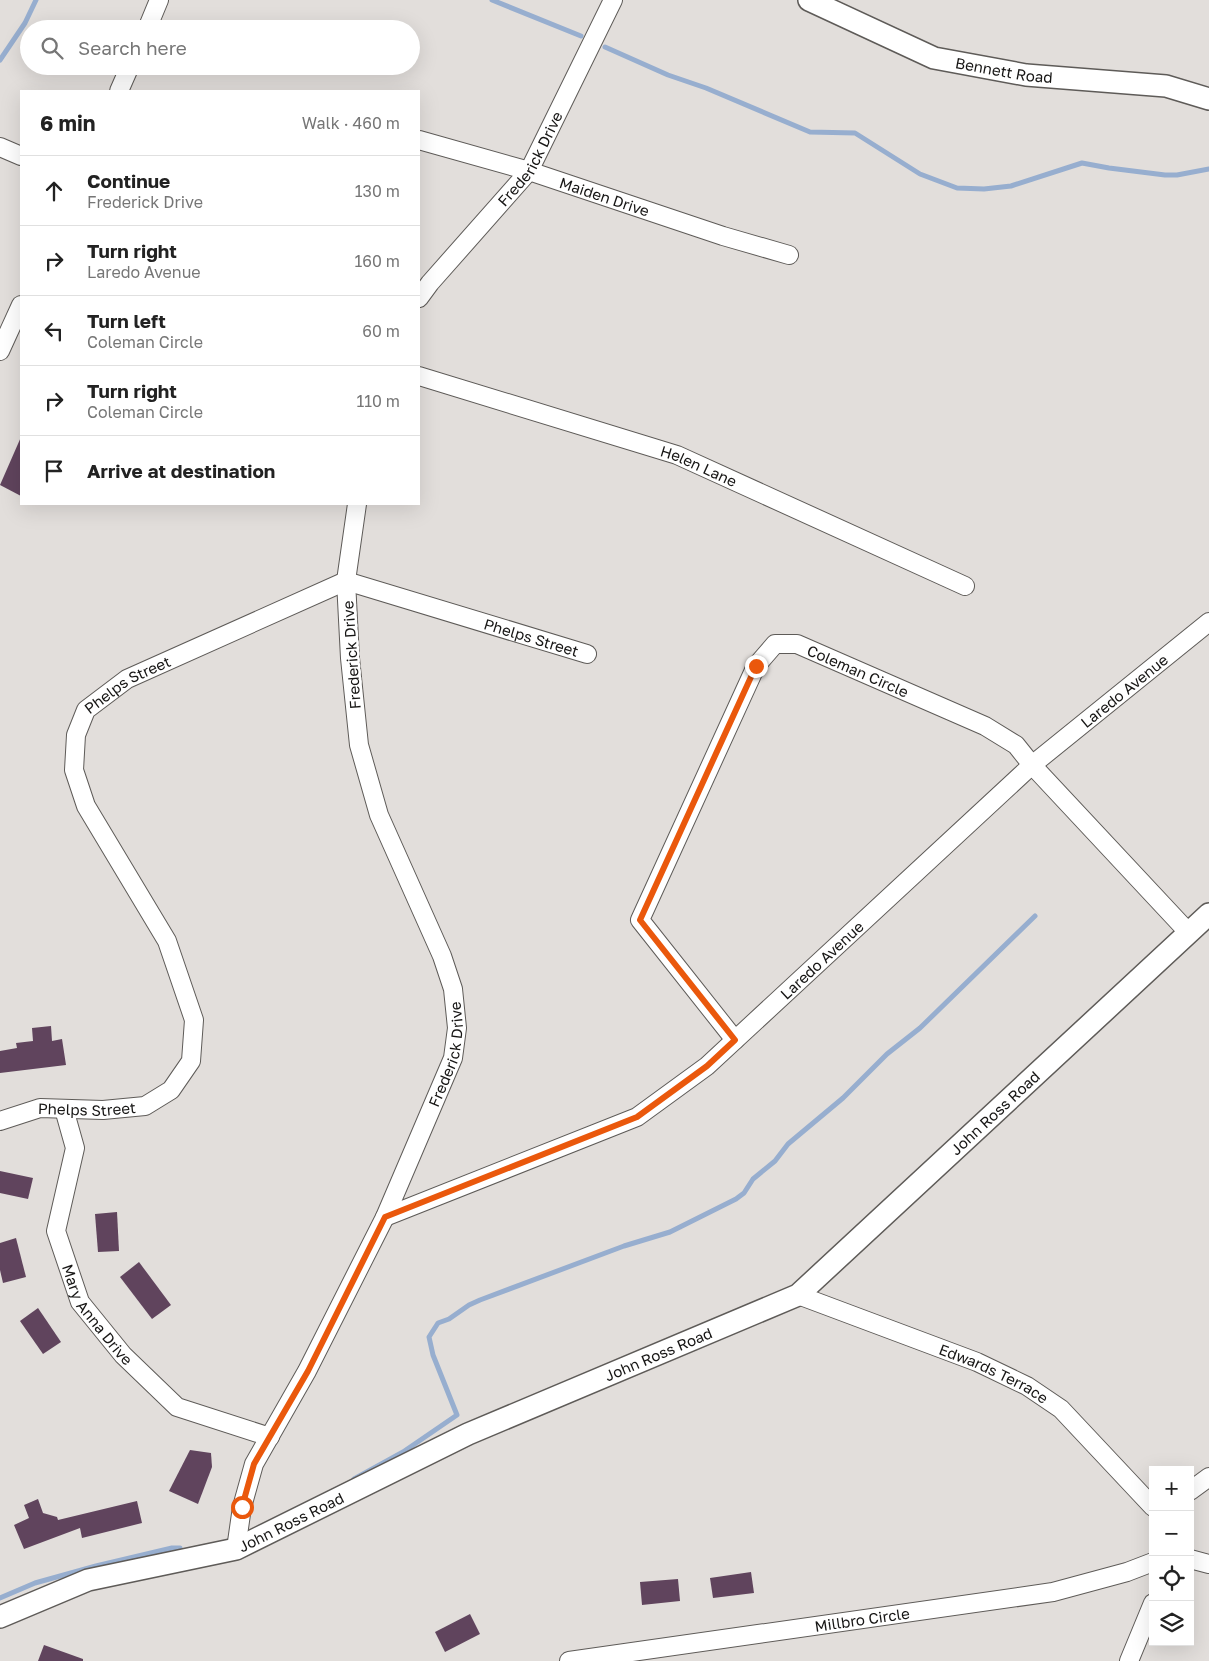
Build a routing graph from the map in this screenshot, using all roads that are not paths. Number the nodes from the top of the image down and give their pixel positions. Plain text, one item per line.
1 (159, 0) edge
2 (613, 0) edge
3 (809, 0) edge
4 (151, 20) edge
5 (126, 75) edge
6 (119, 90) edge
7 (1209, 99) edge
8 (420, 140) edge
9 (0, 147) edge
10 (20, 156) edge
11 (529, 171) junction
12 (788, 254) dead end
13 (420, 297) edge
14 (20, 307) edge
15 (0, 351) edge
16 (420, 376) edge
17 (357, 505) edge
18 (346, 581) junction
19 (965, 586) dead end
20 (1209, 622) edge
21 (588, 654) dead end
22 (1032, 765) junction
23 (1209, 914) edge
24 (1188, 932) junction
25 (735, 1040) junction
26 (64, 1109) junction
27 (0, 1121) edge
28 (385, 1217) junction
29 (798, 1295) junction
30 (270, 1437) junction
31 (1209, 1477) edge
32 (1194, 1488) edge
33 (1149, 1503) edge
34 (236, 1549) junction
35 (1194, 1560) edge
36 (1149, 1564) edge
37 (1209, 1564) edge
38 (1149, 1612) edge
39 (0, 1617) edge
40 (671, 1654) edge
41 (569, 1661) edge
42 (1128, 1661) edge

1 - 4 street
2 - 11 street, Frederick Drive
3 - 7 street, Bennett Road
5 - 6 street
8 - 11 street, Maiden Drive
9 - 10 street
11 - 12 street, Maiden Drive
11 - 13 street, Frederick Drive
14 - 15 street
16 - 19 street, Helen Lane
17 - 18 street, Frederick Drive
18 - 21 street, Phelps Street
18 - 26 street, Phelps Street
18 - 28 street, Frederick Drive
20 - 22 street, Laredo Avenue
22 - 24 street, Coleman Circle
22 - 25 street, Laredo Avenue
22 - 25 street, Coleman Circle
23 - 24 street, John Ross Road
24 - 29 street, John Ross Road
25 - 28 street, Laredo Avenue
26 - 27 street, Phelps Street
26 - 30 street, Mary Anna Drive
28 - 30 street, Frederick Drive
29 - 33 street, Edwards Terrace
29 - 34 street, John Ross Road
30 - 34 street, Frederick Drive
31 - 32 street
34 - 39 street, John Ross Road
35 - 37 street
36 - 40 street, Millbro Circle
38 - 42 street
40 - 41 street, Millbro Circle

